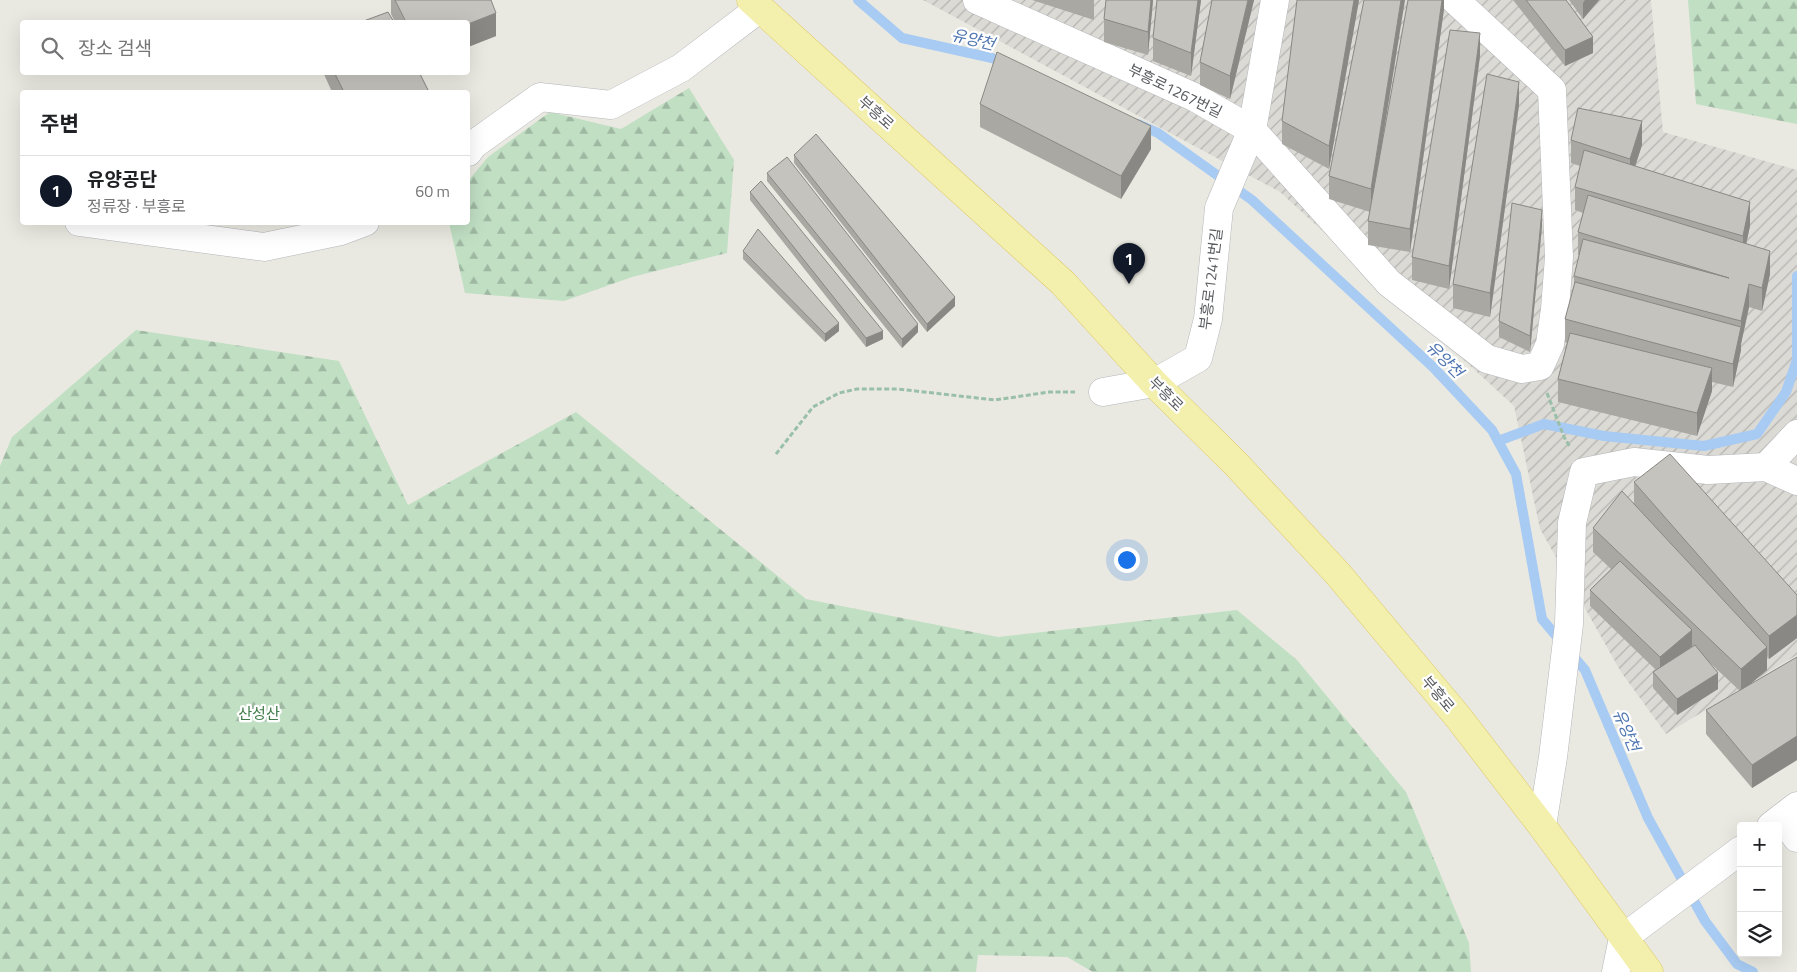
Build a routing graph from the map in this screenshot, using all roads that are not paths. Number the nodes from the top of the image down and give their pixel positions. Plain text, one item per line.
1 (977, 0) edge
2 (1275, 0) edge
3 (1455, 0) edge
4 (756, 4) edge
5 (1252, 130) junction
6 (470, 149) edge
7 (101, 225) edge
8 (357, 225) edge
9 (1154, 383) junction
10 (1103, 392) road end
11 (1797, 434) edge
12 (1766, 468) junction
13 (1797, 481) edge
14 (1542, 826) junction
15 (1737, 853) edge
16 (1623, 938) junction
17 (1616, 972) edge
18 (1648, 972) edge

1 - 5 street, 부흥로1267번길
2 - 5 street
3 - 5 street, 부흥로1267번길
4 - 6 street
4 - 9 main road, 부흥로
5 - 9 street, 부흥로1241번길
7 - 8 street
9 - 10 street, 부흥로1241번길
9 - 14 main road, 부흥로
11 - 12 street
12 - 13 street
12 - 14 street
14 - 16 main road, 부흥로
15 - 16 street
16 - 17 street
16 - 18 main road, 부흥로

